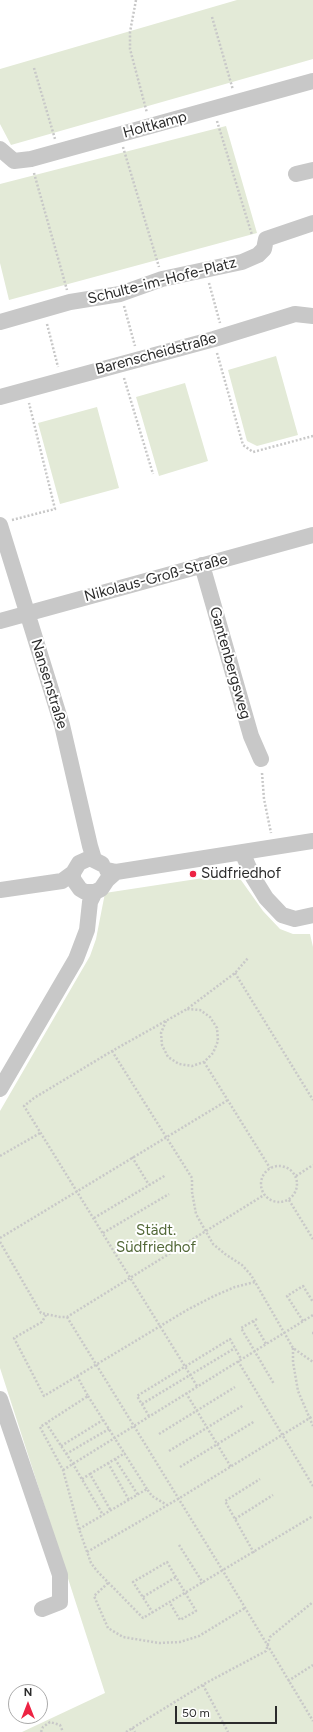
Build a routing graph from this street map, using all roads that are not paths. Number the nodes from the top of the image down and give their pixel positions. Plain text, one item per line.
1 (313, 82) edge
2 (0, 149) edge
3 (313, 170) edge
4 (296, 174) dead end
5 (313, 222) edge
6 (313, 316) edge
7 (0, 322) edge
8 (0, 397) edge
9 (3, 523) edge
10 (313, 535) edge
11 (202, 565) junction
12 (28, 614) junction
13 (0, 621) edge
14 (261, 759) road end
15 (313, 841) edge
16 (242, 852) junction
17 (89, 855) junction
18 (110, 874) junction
19 (80, 888) junction
20 (0, 890) edge
21 (313, 916) edge
22 (0, 1089) edge
23 (0, 1399) edge
24 (42, 1609) dead end

1 - 2 street, Holtkamp
3 - 4 street
5 - 7 street, Schulte-im-Hofe-Platz
6 - 8 street, Barenscheidstraße
9 - 12 street, Nansenstraße
10 - 11 street, Nikolaus-Groß-Straße
11 - 12 street, Nikolaus-Groß-Straße
11 - 14 street, Gantenbergsweg
12 - 13 street, Nikolaus-Groß-Straße
12 - 17 street, Nansenstraße
15 - 16 street
16 - 18 street
16 - 21 street
17 - 18 street
17 - 19 street
18 - 19 street
19 - 20 street
19 - 22 street
23 - 24 street

